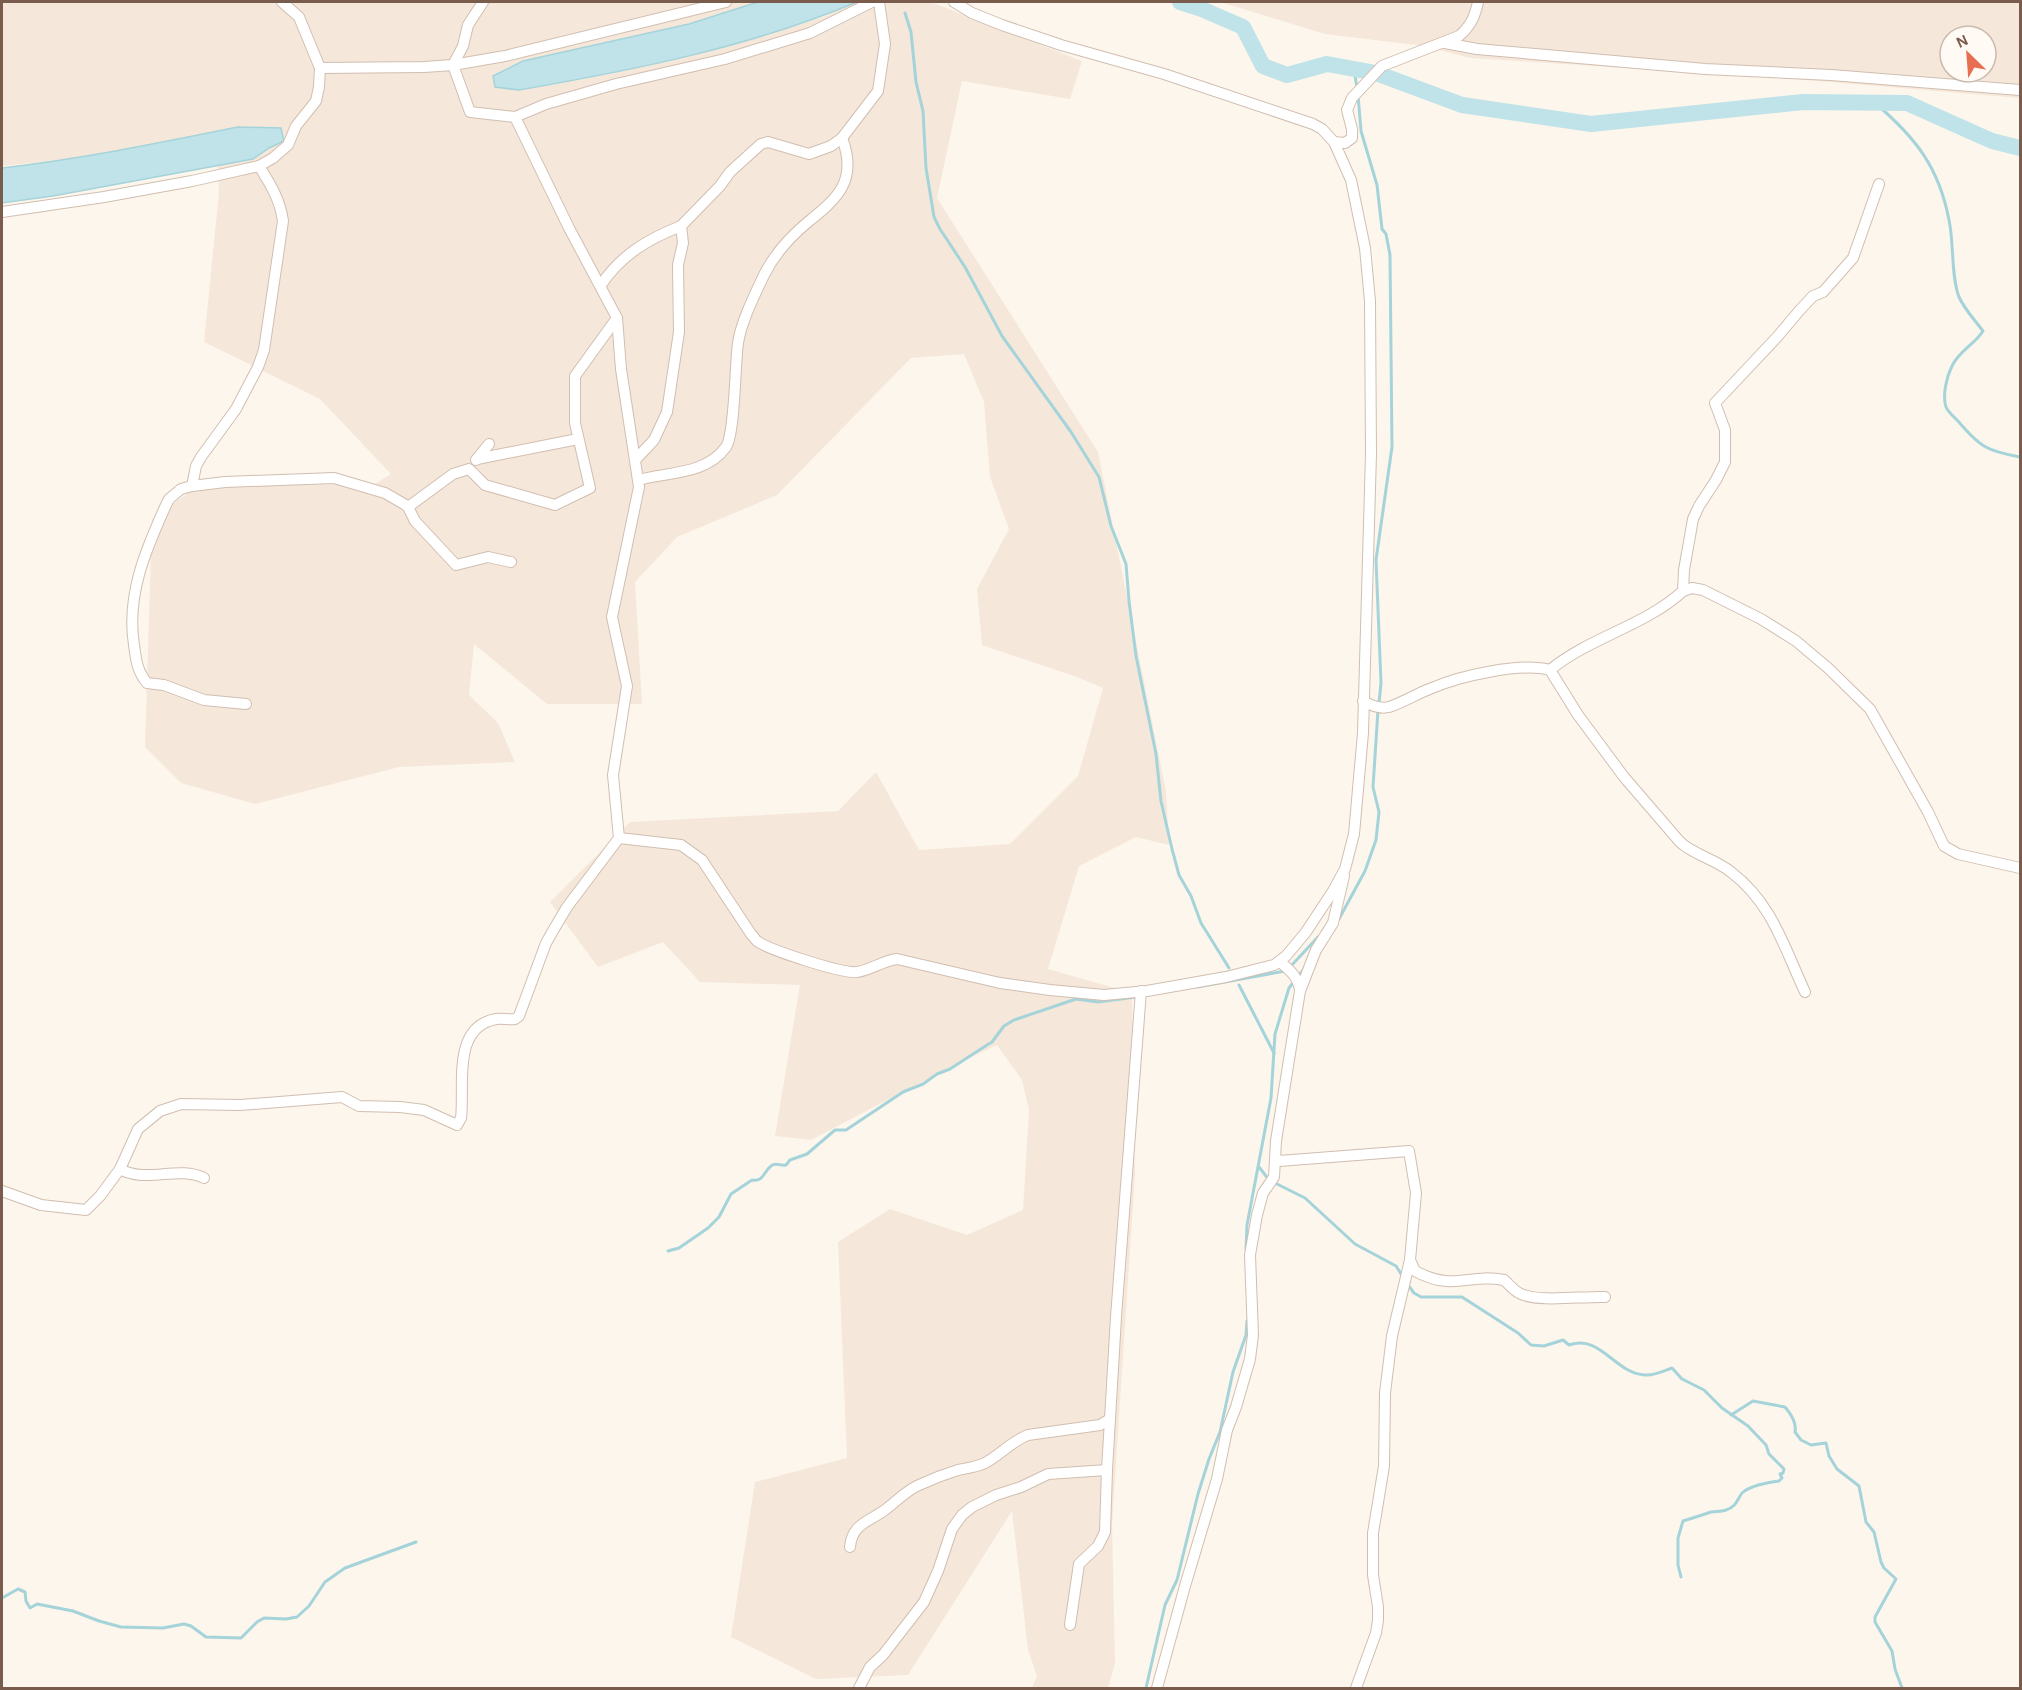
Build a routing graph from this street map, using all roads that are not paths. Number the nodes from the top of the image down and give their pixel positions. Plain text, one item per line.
1 (282, 2) edge
2 (483, 2) edge
3 (726, 2) edge
4 (872, 2) edge
5 (879, 2) edge
6 (954, 2) edge
7 (1478, 2) edge
8 (1445, 42) junction
9 (453, 65) junction
10 (320, 68) junction
11 (2020, 90) edge
12 (515, 117) junction
13 (842, 138) junction
14 (1334, 141) junction
15 (259, 166) junction
16 (1879, 184) dead end
17 (2, 212) edge
18 (681, 226) junction
19 (601, 285) junction
20 (617, 318) junction
21 (578, 439) junction
22 (489, 444) dead end
23 (477, 459) junction
24 (636, 459) junction
25 (469, 469) junction
26 (638, 480) junction
27 (192, 486) junction
28 (408, 507) junction
29 (511, 562) dead end
30 (1683, 591) junction
31 (1550, 670) junction
32 (1363, 701) junction
33 (246, 704) dead end
34 (619, 838) junction
35 (2020, 868) edge
36 (1345, 869) junction
37 (1280, 962) junction
38 (1300, 990) junction
39 (1141, 991) junction
40 (1805, 992) dead end
41 (1276, 1158) junction
42 (120, 1170) junction
43 (204, 1178) dead end
44 (2, 1191) edge
45 (1410, 1260) junction
46 (1605, 1298) dead end
47 (1110, 1419) junction
48 (1107, 1470) junction
49 (850, 1547) dead end
50 (1071, 1625) dead end
51 (859, 1689) edge
52 (1157, 1689) edge
53 (1356, 1689) edge

1 - 10 street
2 - 9 street
3 - 9 street
4 - 12 street
5 - 13 street
6 - 14 street
7 - 8 street
8 - 11 street
8 - 14 street
9 - 10 street
9 - 12 street
10 - 15 street
12 - 19 street
13 - 18 street
13 - 26 street
14 - 32 street
15 - 17 street
15 - 27 street
16 - 30 street
18 - 19 street
18 - 24 street
19 - 20 street
20 - 21 street
20 - 24 street
21 - 23 street
21 - 25 street
22 - 23 street
23 - 25 street
24 - 26 street
25 - 28 street
26 - 34 street
27 - 28 street
27 - 33 street
28 - 29 street
30 - 31 street
30 - 35 street
31 - 32 street
31 - 40 street
32 - 36 street
34 - 39 street
34 - 42 street
36 - 37 street
36 - 38 street
37 - 38 street
37 - 39 street
38 - 41 street
39 - 47 street
41 - 45 street
41 - 52 street
42 - 43 street
42 - 44 street
45 - 46 street
45 - 53 street
47 - 48 street
47 - 49 street
48 - 50 street
48 - 51 street

